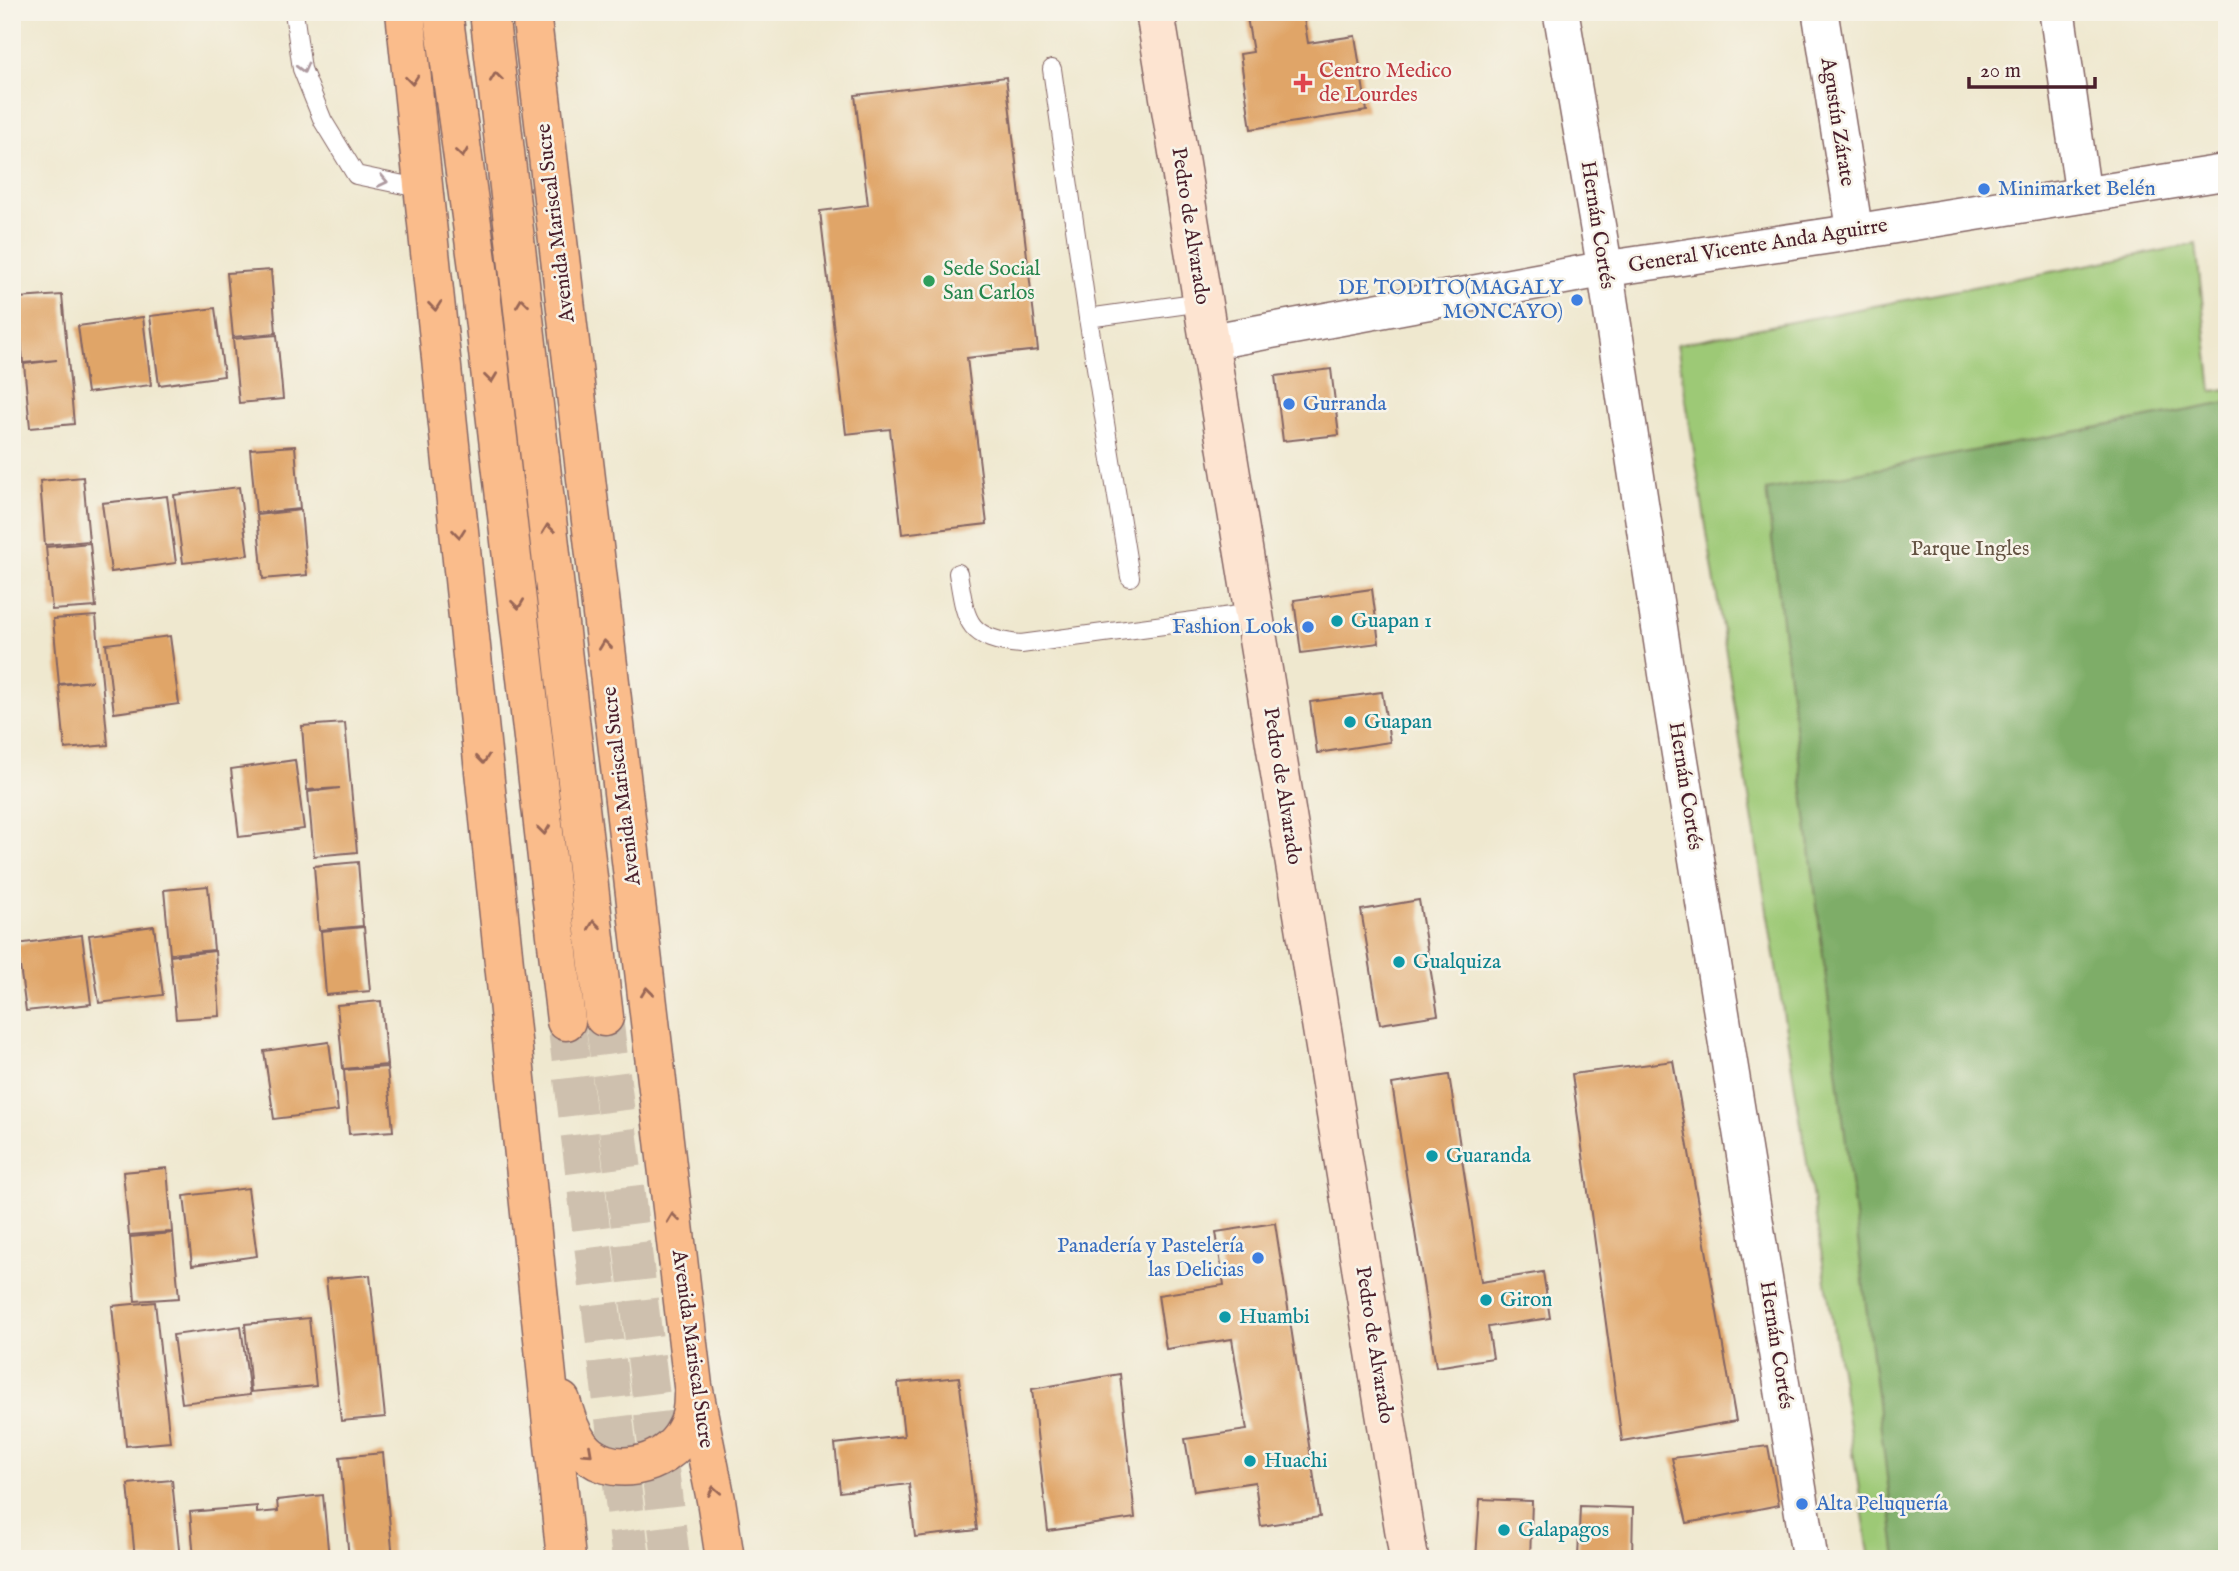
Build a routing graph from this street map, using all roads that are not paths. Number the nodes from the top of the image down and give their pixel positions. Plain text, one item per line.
1 (294, 12) edge
2 (405, 12) edge
3 (443, 12) edge
4 (489, 12) edge
5 (531, 12) edge
6 (1155, 12) edge
7 (1561, 12) edge
8 (1820, 12) edge
9 (2057, 12) edge
10 (1052, 69) dead end
11 (2227, 172) edge
12 (423, 190) junction
13 (2083, 194) junction
14 (1855, 232) junction
15 (1605, 269) junction
16 (1202, 302) junction
17 (1088, 318) junction
18 (1209, 342) junction
19 (958, 573) dead end
20 (1130, 578) dead end
21 (1254, 613) junction
22 (604, 1017) tunnel mouth
23 (566, 1021) tunnel mouth
24 (545, 1345) junction
25 (693, 1385) junction
26 (566, 1559) edge
27 (725, 1559) edge
28 (1409, 1559) edge
29 (1810, 1559) edge

1 -> 12 lane
2 -> 12 main road
3 -> 23 main road
22 -> 4 main road, Avenida Mariscal Sucre
25 -> 5 main road, Avenida Mariscal Sucre
6 - 16 main road, Pedro de Alvarado
7 - 15 street, Hernán Cortés
8 - 14 street, Agustín Zárate
9 - 13 street
10 - 17 lane
11 - 13 street, General Vicente Anda Aguirre
12 -> 24 main road
13 - 14 street, General Vicente Anda Aguirre
14 - 15 street, General Vicente Anda Aguirre
15 - 18 street, General Vicente Anda Aguirre
15 - 29 street, Hernán Cortés
16 - 17 lane
16 - 18 main road, Pedro de Alvarado
17 - 20 lane
18 - 21 main road, Pedro de Alvarado
19 - 21 lane
21 - 28 main road, Pedro de Alvarado
24 -> 25 main road
24 - 26 main road
27 -> 25 main road, Avenida Mariscal Sucre

